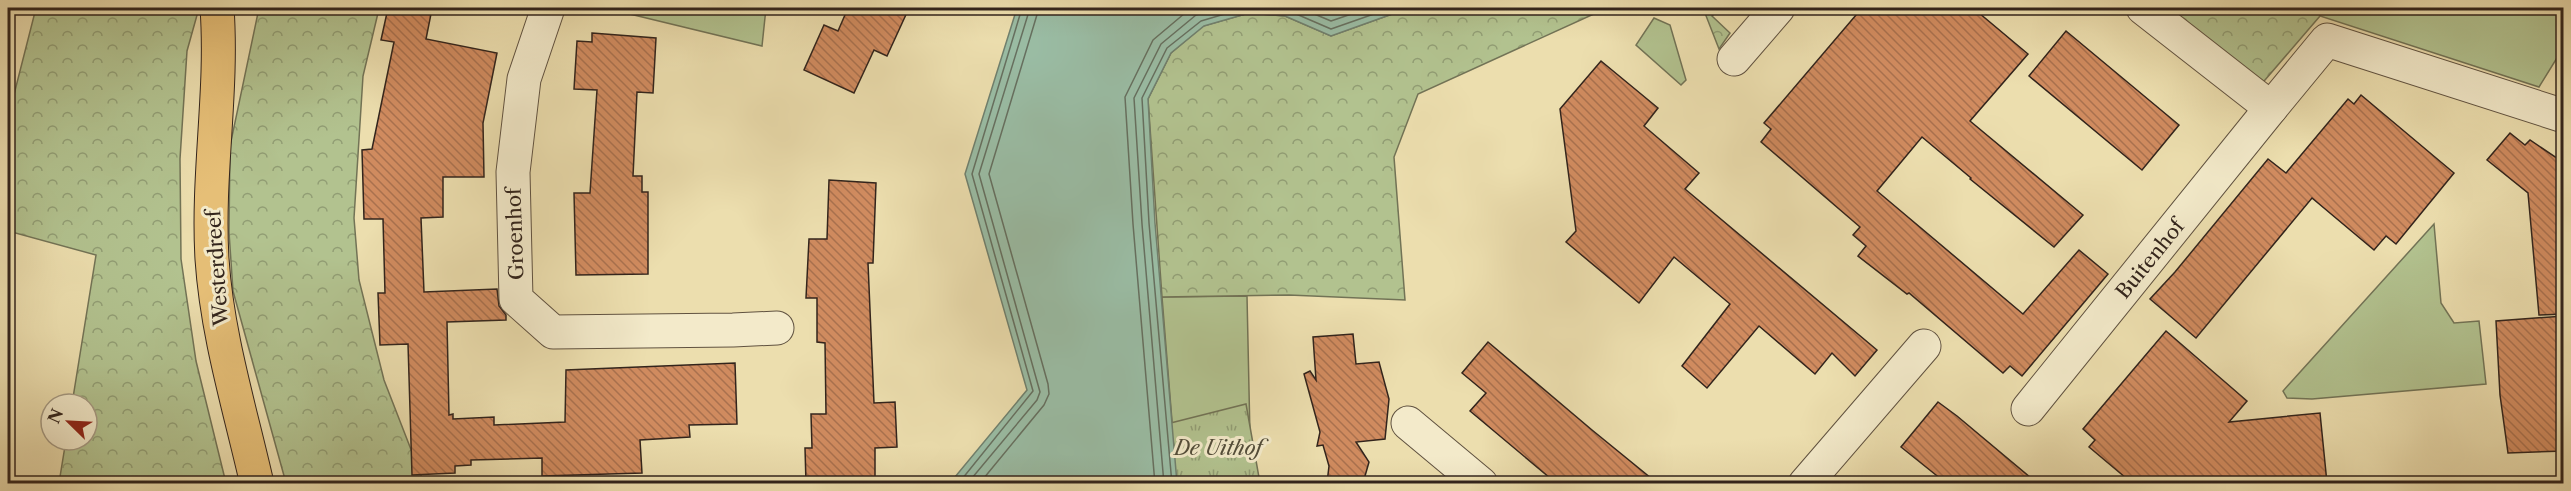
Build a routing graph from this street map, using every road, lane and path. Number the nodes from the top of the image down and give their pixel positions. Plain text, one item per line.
1 (217, 8) edge
2 (238, 8) edge
3 (548, 8) edge
4 (1779, 8) edge
5 (2143, 8) edge
6 (220, 49) junction
7 (1734, 59) dead end
8 (2271, 108) junction
9 (2564, 116) edge
10 (777, 328) dead end
11 (1924, 346) dead end
12 (2028, 409) dead end
13 (1408, 423) dead end
14 (257, 483) edge
15 (1481, 483) edge
16 (1805, 483) edge

1 - 6 main road, Westerdreef
2 - 6 main road, Westerdreef
3 - 10 street, Groenhof
4 - 7 street
5 - 8 street
6 - 14 main road, Westerdreef
8 - 9 street, Buitenhof
8 - 12 street, Buitenhof
11 - 16 street
13 - 15 street

